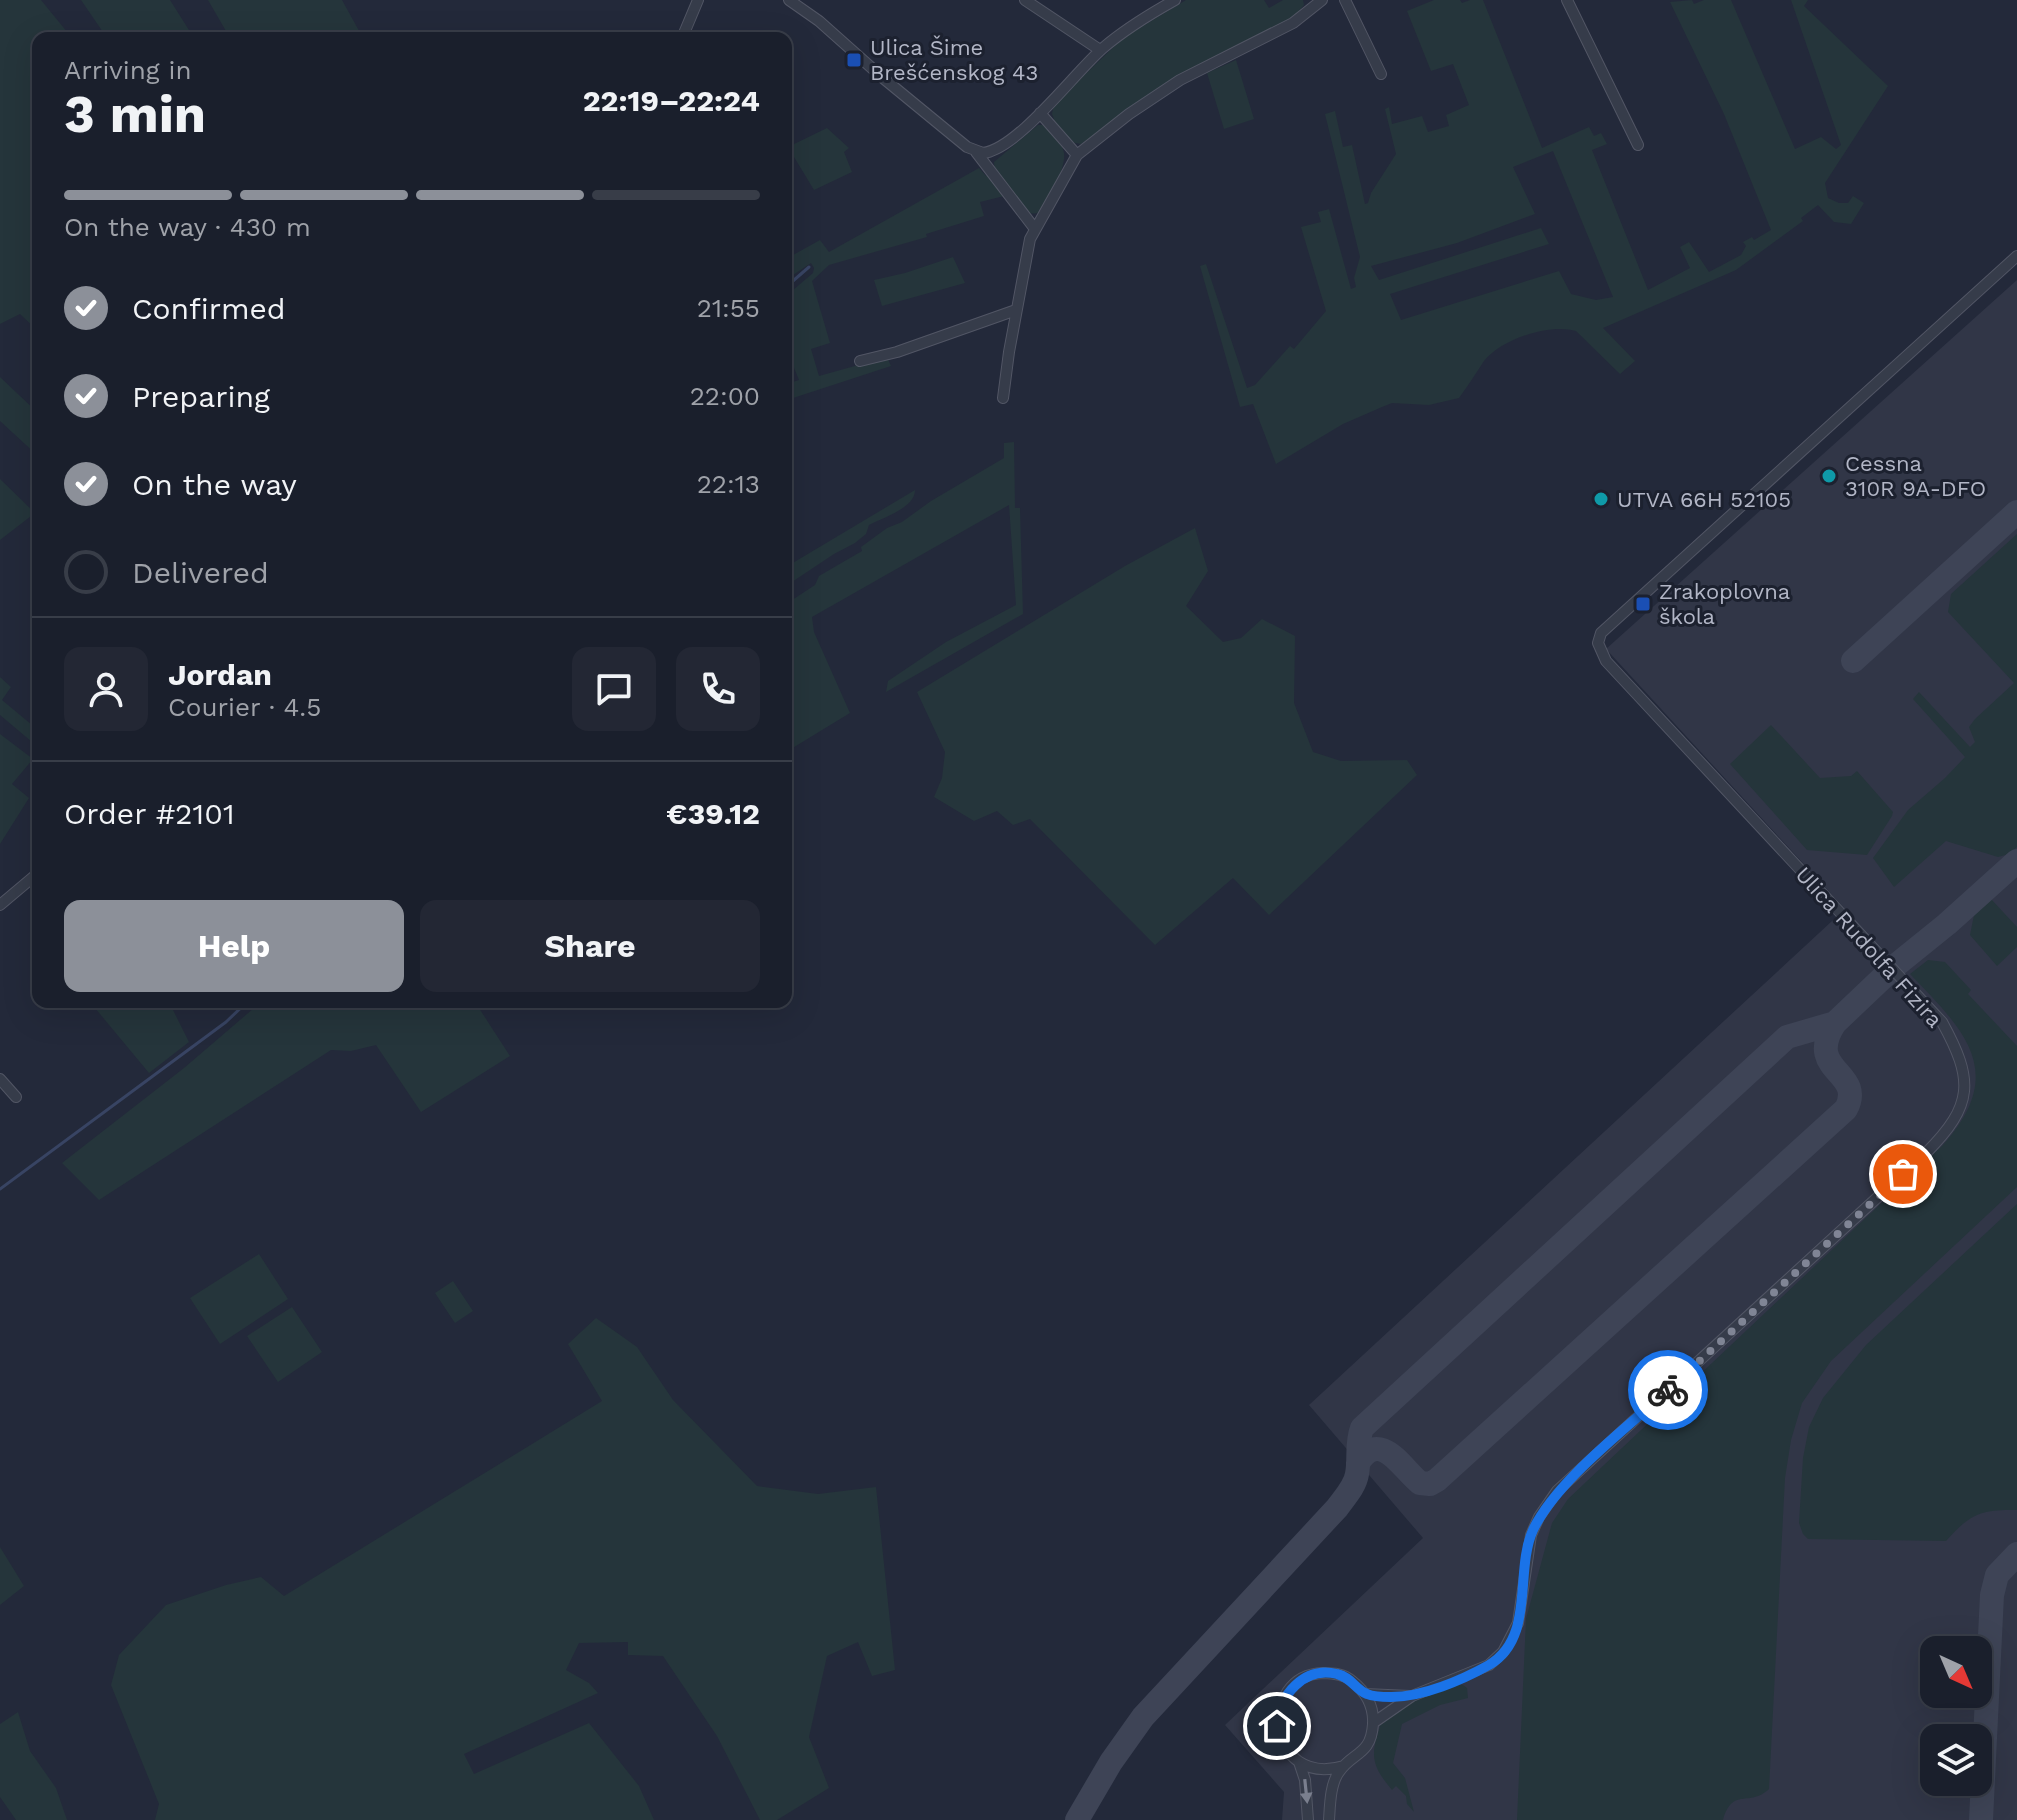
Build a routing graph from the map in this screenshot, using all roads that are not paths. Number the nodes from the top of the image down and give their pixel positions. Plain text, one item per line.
1 (698, 0) edge
2 (789, 0) edge
3 (1175, 0) edge
4 (1322, 0) edge
5 (1345, 0) edge
6 (1567, 0) edge
7 (1032, 1) edge
8 (1310, 4) edge
9 (685, 32) edge
10 (1100, 50) junction
11 (1381, 74) dead end
12 (1040, 113) junction
13 (1638, 145) dead end
14 (976, 152) junction
15 (1077, 155) junction
16 (1035, 229) junction
17 (2017, 256) edge
18 (1016, 310) junction
19 (860, 361) dead end
20 (1003, 398) dead end
21 (32, 878) edge
22 (0, 905) edge
23 (0, 1079) edge
24 (16, 1097) dead end
25 (1365, 1694) junction
26 (1412, 1696) junction
27 (1373, 1723) junction
28 (1299, 1762) junction
29 (1344, 1766) junction
30 (1308, 1820) edge
31 (1329, 1820) edge

1 - 9 street
2 - 14 street
3 - 10 street
4 - 8 street
5 - 11 street
6 - 13 street
7 - 10 street
8 - 15 street
10 - 12 street
12 - 14 street
12 - 15 street
14 - 16 street
15 - 16 street
16 - 18 street
17 - 26 street, Ulica Rudolfa Fizira
18 - 19 street
18 - 20 street
21 - 22 street
23 - 24 street
25 - 26 street, Ulica Rudolfa Fizira
25 - 27 street
25 - 28 street, Ulica Rudolfa Fizira
26 - 27 street, Ulica Rudolfa Fizira
27 - 29 street, Ulica Rudolfa Fizira
28 - 29 street
28 -> 30 street, Ulica Rudolfa Fizira
29 - 31 street, Ulica Rudolfa Fizira

